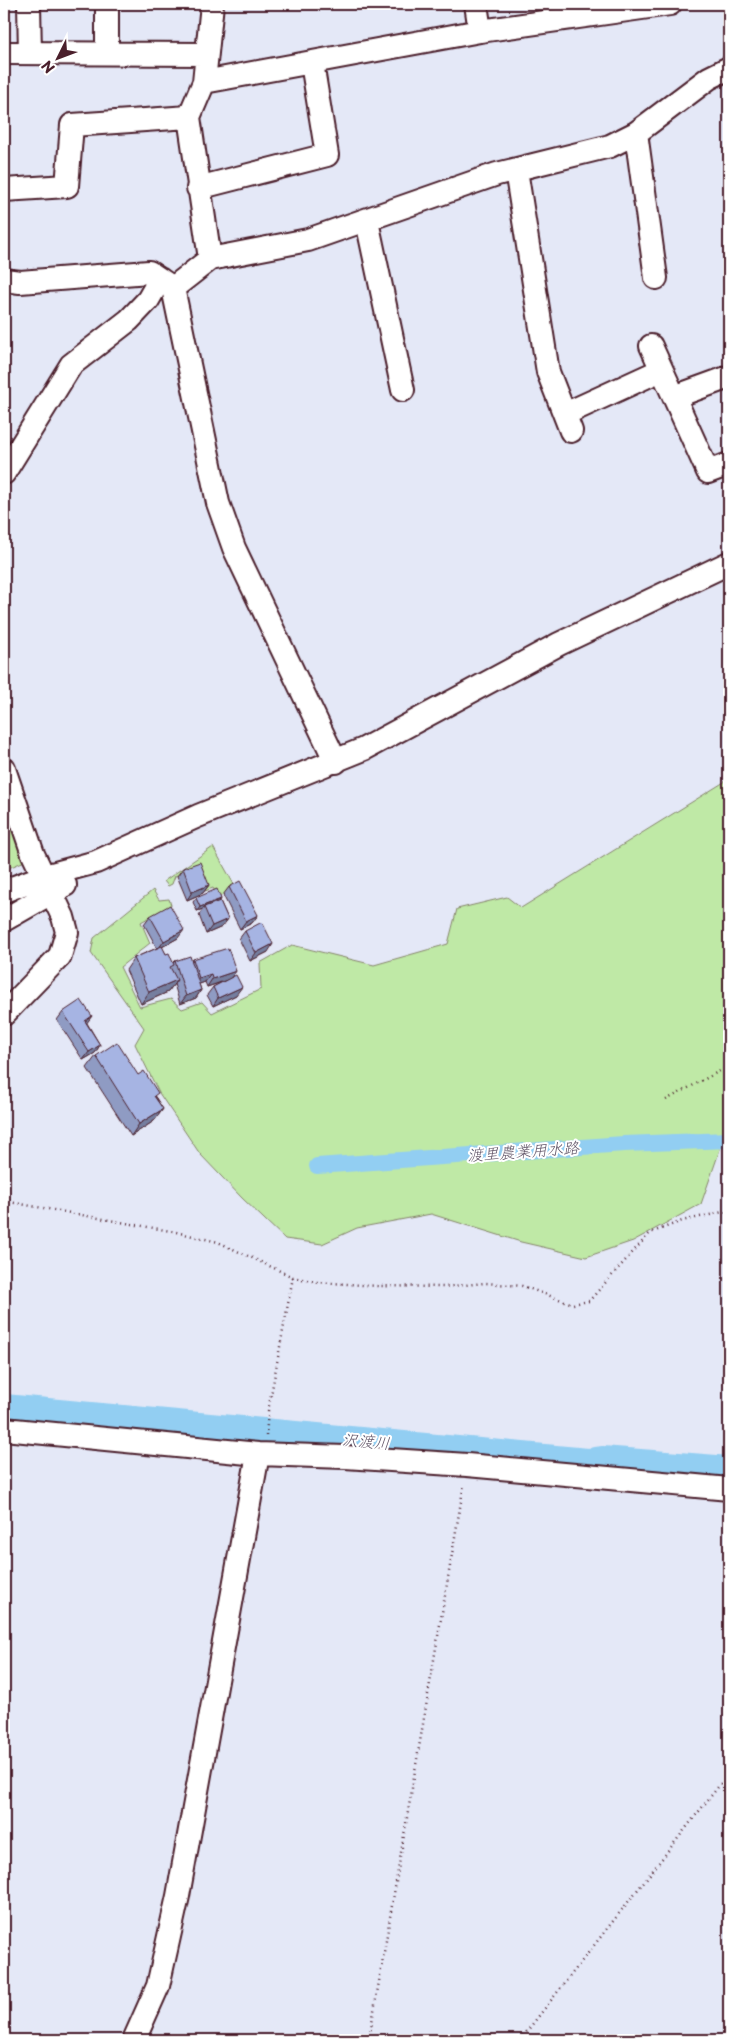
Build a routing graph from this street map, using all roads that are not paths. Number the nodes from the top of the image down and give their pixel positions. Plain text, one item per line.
1 (30, 4) edge
2 (107, 4) edge
3 (212, 4) edge
4 (476, 4) edge
5 (670, 4) edge
6 (480, 31) junction
7 (4, 53) edge
8 (30, 53) junction
9 (107, 53) junction
10 (206, 54) junction
11 (312, 63) junction
12 (729, 68) edge
13 (204, 82) junction
14 (189, 118) junction
15 (636, 133) junction
16 (516, 170) junction
17 (198, 188) junction
18 (4, 190) edge
19 (367, 221) junction
20 (210, 259) junction
21 (656, 278) dead end
22 (4, 280) edge
23 (166, 283) junction
24 (651, 346) dead end
25 (661, 370) junction
26 (729, 377) edge
27 (403, 390) dead end
28 (674, 397) junction
29 (729, 464) edge
30 (4, 473) edge
31 (729, 563) edge
32 (336, 762) junction
33 (4, 769) edge
34 (48, 885) junction
35 (4, 891) edge
36 (4, 920) edge
37 (4, 1014) edge
38 (4, 1430) edge
39 (262, 1446) junction
40 (729, 1489) edge
41 (134, 2040) edge

1 - 8 street
2 - 9 street
3 - 10 street
4 - 6 street
5 - 6 street
6 - 11 street
7 - 8 street
8 - 9 street
9 - 10 street
10 - 13 street
11 - 13 street
11 - 17 street
12 - 15 street
13 - 14 street
14 - 17 street
14 - 18 street
15 - 16 street
15 - 21 street
16 - 19 street
16 - 25 street
17 - 20 street
19 - 20 street
19 - 27 street
20 - 23 street
22 - 23 street
23 - 30 street
23 - 32 street
24 - 25 street
25 - 28 street
26 - 28 street
28 - 29 street
31 - 32 street
32 - 34 street
33 - 34 street
34 - 35 street
34 - 36 street
34 - 37 street
38 - 39 street
39 - 40 street
39 - 41 street

